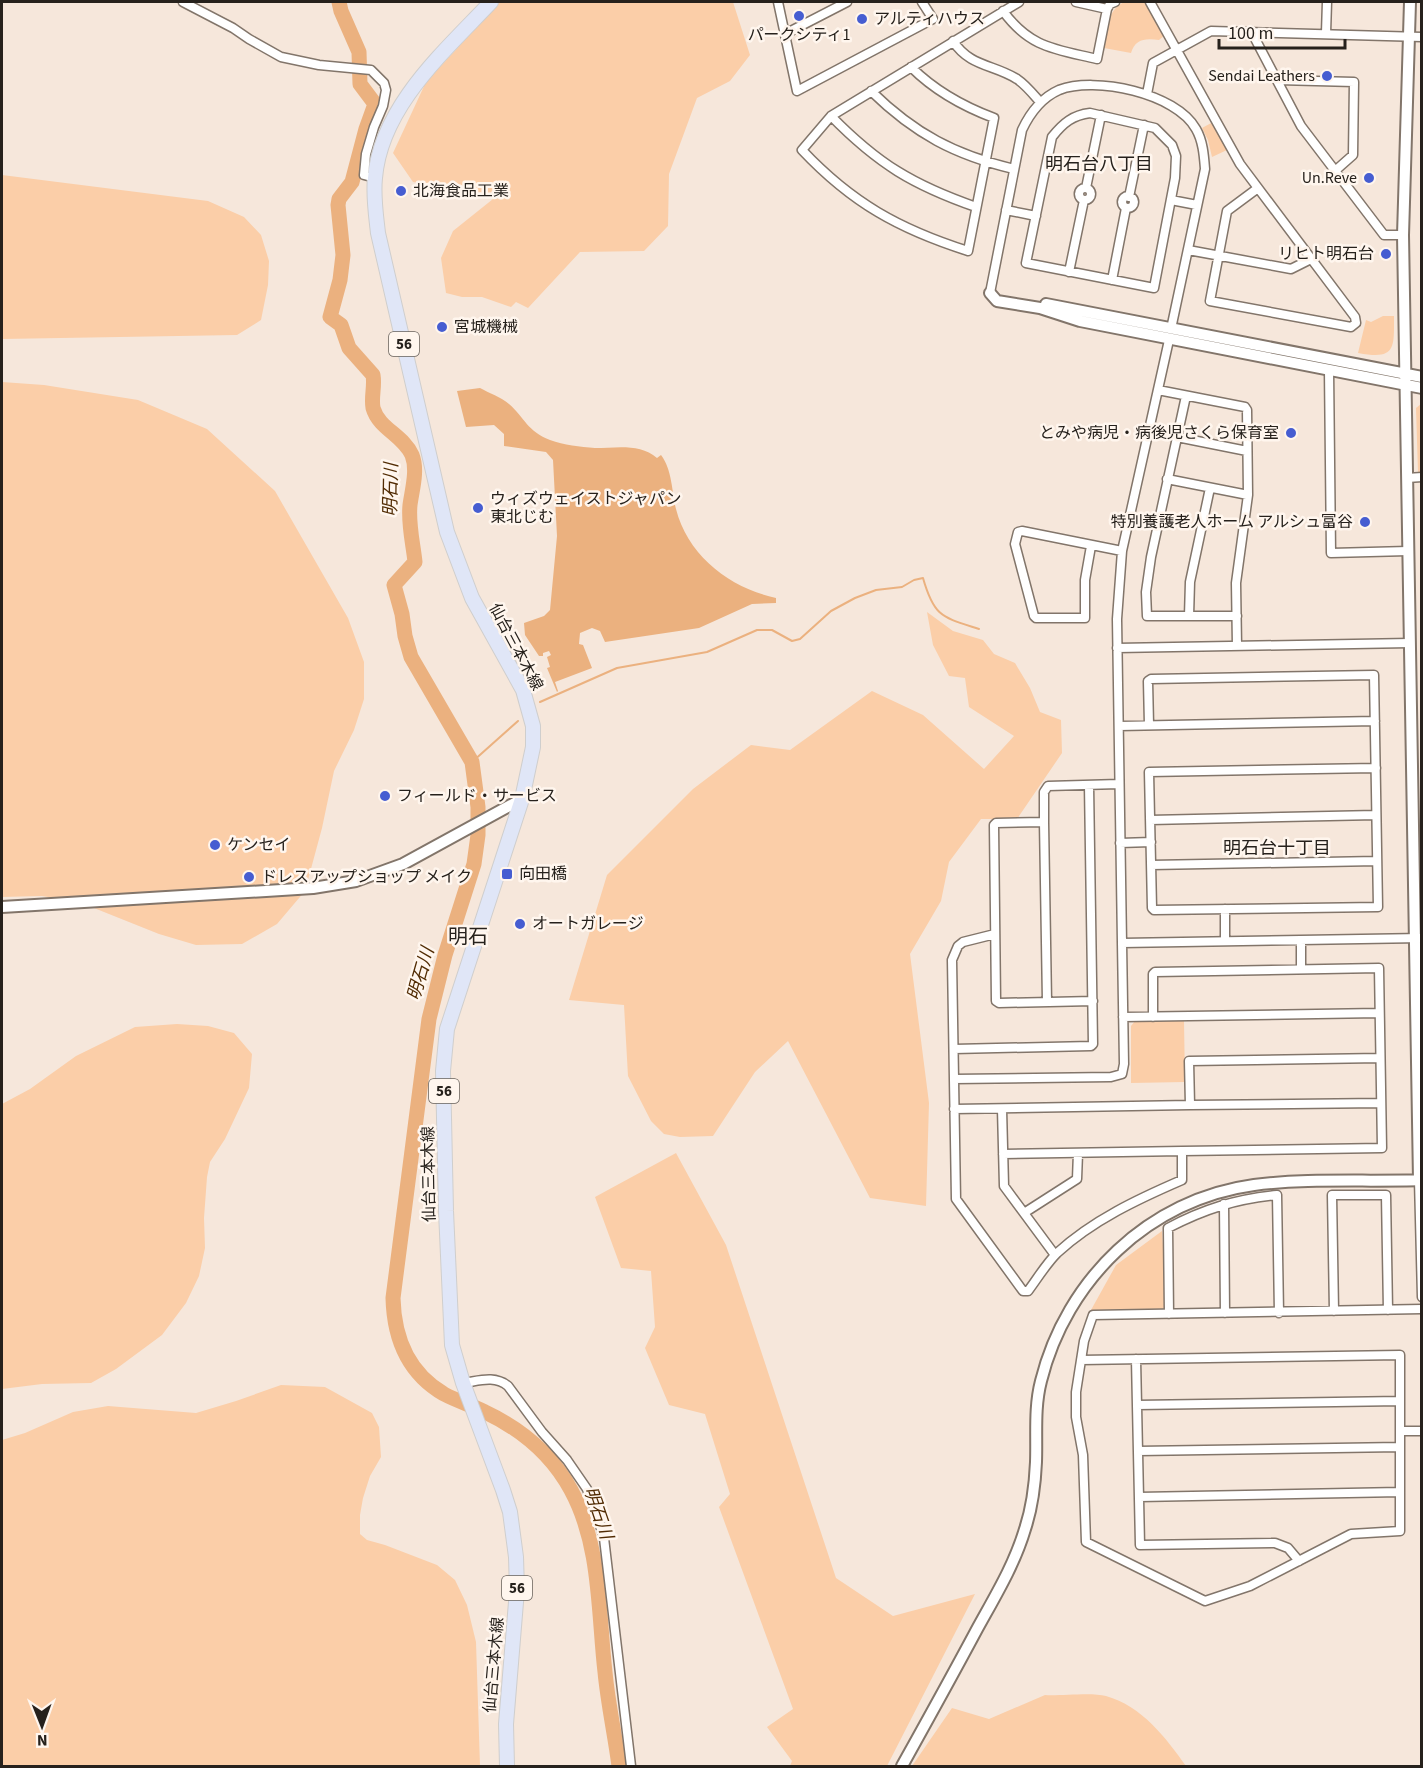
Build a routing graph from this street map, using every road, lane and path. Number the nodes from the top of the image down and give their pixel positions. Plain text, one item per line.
1 (183, 2) edge
2 (491, 2) edge
3 (778, 2) edge
4 (847, 2) edge
5 (922, 2) edge
6 (1019, 2) edge
7 (1076, 2) edge
8 (1115, 2) edge
9 (1150, 2) edge
10 (1327, 2) edge
11 (1410, 2) edge
12 (1107, 9) junction
13 (1003, 11) junction
14 (1251, 32) junction
15 (1326, 33) junction
16 (785, 34) junction
17 (1409, 36) junction
18 (1422, 37) edge
19 (954, 41) junction
20 (1177, 50) junction
21 (911, 67) junction
22 (1278, 81) junction
23 (871, 91) junction
24 (1147, 94) junction
25 (1040, 102) junction
26 (1101, 115) junction
27 (831, 116) junction
28 (1144, 124) junction
29 (985, 162) junction
30 (1014, 169) junction
31 (1336, 170) junction
32 (375, 178) junction
33 (1258, 188) junction
34 (1171, 200) junction
35 (1197, 205) junction
36 (976, 207) junction
37 (1006, 210) junction
38 (1036, 216) junction
39 (1403, 235) junction
40 (1188, 250) junction
41 (1218, 256) junction
42 (1311, 259) junction
43 (1069, 272) junction
44 (1112, 280) junction
45 (990, 293) joint
46 (1170, 334) junction
47 (1329, 370) junction
48 (1422, 377) edge
49 (1405, 379) junction
50 (1422, 388) edge
51 (1158, 390) junction
52 (1186, 396) junction
53 (1177, 437) junction
54 (1247, 452) junction
55 (1422, 477) edge
56 (1407, 478) junction
57 (1167, 479) junction
58 (1210, 488) junction
59 (1248, 495) junction
60 (1091, 546) junction
61 (1122, 551) junction
62 (1408, 551) junction
63 (1190, 616) junction
64 (1237, 616) junction
65 (1410, 643) junction
66 (1237, 646) junction
67 (1117, 648) junction
68 (1416, 697) edge
69 (1375, 721) junction
70 (1149, 725) junction
71 (1119, 726) junction
72 (1376, 768) junction
73 (1119, 784) junction
74 (1089, 785) junction
75 (522, 799) junction
76 (1377, 815) junction
77 (1150, 819) junction
78 (1044, 822) junction
79 (1150, 842) junction
80 (1120, 843) junction
81 (1377, 861) junction
82 (1151, 865) junction
83 (2, 907) edge
84 (1225, 909) junction
85 (995, 934) junction
86 (1418, 938) edge
87 (1301, 940) junction
88 (1225, 941) junction
89 (1122, 943) junction
90 (1301, 969) junction
91 (1093, 1001) junction
92 (1047, 1002) junction
93 (1380, 1013) junction
94 (1123, 1017) junction
95 (1153, 1017) junction
96 (954, 1049) junction
97 (1380, 1058) junction
98 (954, 1079) junction
99 (1381, 1102) junction
100 (1190, 1106) junction
101 (954, 1109) junction
102 (1002, 1109) junction
103 (1182, 1151) junction
104 (1078, 1153) junction
105 (1003, 1154) junction
106 (1420, 1180) edge
107 (1224, 1204) junction
108 (1023, 1213) junction
109 (1055, 1255) junction
110 (1422, 1297) edge
111 (1422, 1309) edge
112 (1388, 1310) junction
113 (1334, 1311) junction
114 (1226, 1313) junction
115 (1279, 1313) junction
116 (1169, 1314) junction
117 (1136, 1359) junction
118 (1081, 1360) junction
119 (464, 1388) junction
120 (1400, 1401) junction
121 (1137, 1405) junction
122 (1400, 1431) junction
123 (1422, 1431) edge
124 (1400, 1447) junction
125 (1138, 1451) junction
126 (1400, 1492) junction
127 (1139, 1497) junction
128 (1299, 1561) junction
129 (507, 1767) edge
130 (631, 1767) edge
131 (902, 1767) edge

1 - 32 street
2 - 32 main road, 仙台三本木線 / 56
3 - 16 street
4 - 16 street
5 - 16 street
6 - 13 street
7 - 12 street
8 - 12 street
9 - 20 street
10 - 15 street
11 - 17 street
12 - 13 street
13 - 19 street
14 - 15 street
14 - 20 street
14 - 22 street
15 - 17 street
17 - 18 street
17 - 39 street
19 - 21 street
19 - 25 street
20 - 24 street
20 - 33 street
21 - 23 street
21 - 29 street
22 - 31 street
22 - 31 street
23 - 27 street
23 - 29 street
24 - 25 street
24 - 35 street
25 - 30 street
26 - 28 street
26 - 38 street
26 - 43 street
27 - 36 street
27 - 36 street
28 - 34 street
28 - 44 street
29 - 30 street
29 - 36 street
30 - 37 street
31 - 39 street
32 - 75 main road, 仙台三本木線 / 56
33 - 41 street
33 - 42 street
34 - 35 street
34 - 44 street
35 - 40 street
37 - 38 street
37 - 45 street
38 - 43 street
39 - 49 street
40 - 41 street
40 - 46 street
41 - 42 street
41 - 42 street
43 - 44 street
45 - 46 street
46 - 47 street
46 - 49 street
46 - 51 street
47 - 49 street
47 - 62 street
48 - 49 street
49 - 50 street
49 - 56 street
51 - 52 street
51 - 61 street
52 - 53 street
52 - 54 street
53 - 54 street
53 - 57 street
54 - 59 street
55 - 56 street
56 - 62 street
57 - 58 street
57 - 63 street
58 - 59 street
58 - 63 street
59 - 64 street
60 - 60 street
60 - 61 street
61 - 67 street
62 - 65 street
63 - 64 street
64 - 66 street
65 - 66 street
65 - 68 street
66 - 67 street
67 - 71 street
68 - 86 street
69 - 70 street
69 - 70 street
69 - 72 street
70 - 71 street
71 - 73 street
72 - 76 street
72 - 77 street
73 - 74 street
73 - 80 street
74 - 78 street
74 - 91 street
75 - 83 street
75 - 119 main road, 仙台三本木線 / 56
76 - 77 street
76 - 81 street
77 - 79 street
78 - 85 street
78 - 92 street
79 - 80 street
79 - 82 street
80 - 89 street
81 - 82 street
81 - 84 street
82 - 84 street
84 - 88 street
85 - 92 street
85 - 96 street
86 - 87 street
86 - 106 street
87 - 88 street
87 - 90 street
88 - 89 street
89 - 94 street
90 - 93 street
90 - 95 street
91 - 92 street
91 - 96 street
93 - 95 street
93 - 97 street
94 - 95 street
94 - 98 street
96 - 98 street
97 - 99 street
97 - 100 street
98 - 101 street
99 - 100 street
99 - 103 street
100 - 102 street
101 - 102 street
101 - 109 street
102 - 105 street
103 - 104 street
103 - 109 street
104 - 105 street
104 - 108 street
105 - 108 street
106 - 110 street
106 - 131 street
107 - 114 street
107 - 115 street
107 - 116 street
108 - 109 street
111 - 112 street
112 - 113 street
112 - 113 street
113 - 115 street
114 - 115 street
114 - 116 street
116 - 118 street
117 - 118 street
117 - 120 street
117 - 121 street
118 - 128 street
119 - 129 main road, 仙台三本木線 / 56
119 - 130 street
120 - 121 street
120 - 122 street
121 - 125 street
122 - 123 street
122 - 124 street
124 - 125 street
124 - 126 street
125 - 127 street
126 - 127 street
126 - 128 street
127 - 128 street

